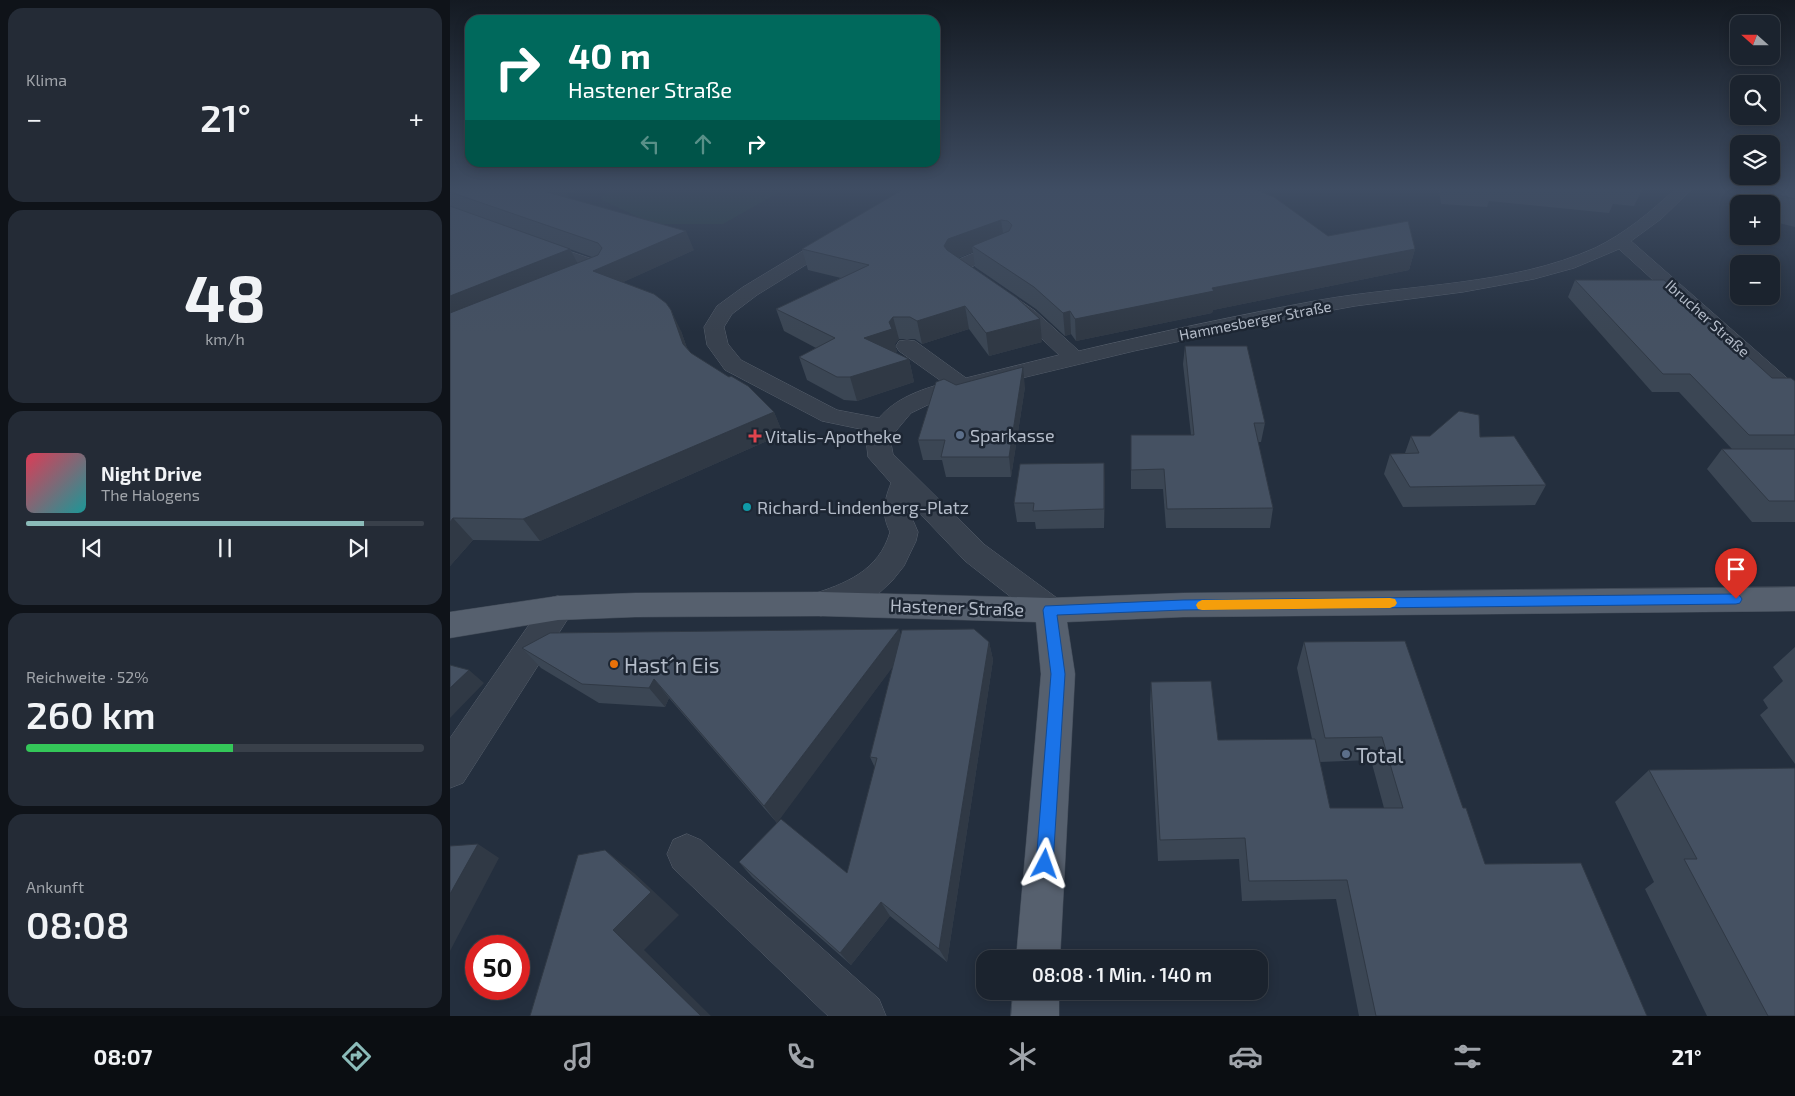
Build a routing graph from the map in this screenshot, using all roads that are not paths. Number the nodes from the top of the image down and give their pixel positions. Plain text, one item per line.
1 (837, 237) edge
2 (1624, 237) edge
3 (520, 239) edge
4 (1620, 240) junction
5 (1004, 247) edge
6 (574, 279) edge
7 (907, 346) dead end
8 (1074, 358) junction
9 (963, 386) junction
10 (1795, 397) edge
11 (885, 427) junction
12 (904, 482) junction
13 (1795, 599) edge
14 (822, 604) junction
15 (558, 608) junction
16 (1050, 610) junction
17 (450, 625) edge
18 (450, 770) edge
19 (687, 854) dead end
20 (1039, 950) edge
21 (1036, 1000) edge
22 (862, 1016) edge
23 (1035, 1016) edge

1 - 11 street
2 - 4 street, Hammesberger Straße
3 - 6 street
4 - 8 street, Hammesberger Straße
4 - 10 street, Ibrucher Straße
5 - 8 street
7 - 9 street
8 - 9 street, Hammesberger Straße
9 - 11 street, Hammesberger Straße
11 - 12 street
12 - 14 street
12 - 16 street
13 - 16 main road, Hastener Straße
14 - 15 main road, Hastener Straße
14 - 16 main road, Hastener Straße
15 - 17 main road, Hastener Straße
15 - 18 street
16 - 20 main road
19 - 22 street
21 - 23 main road

